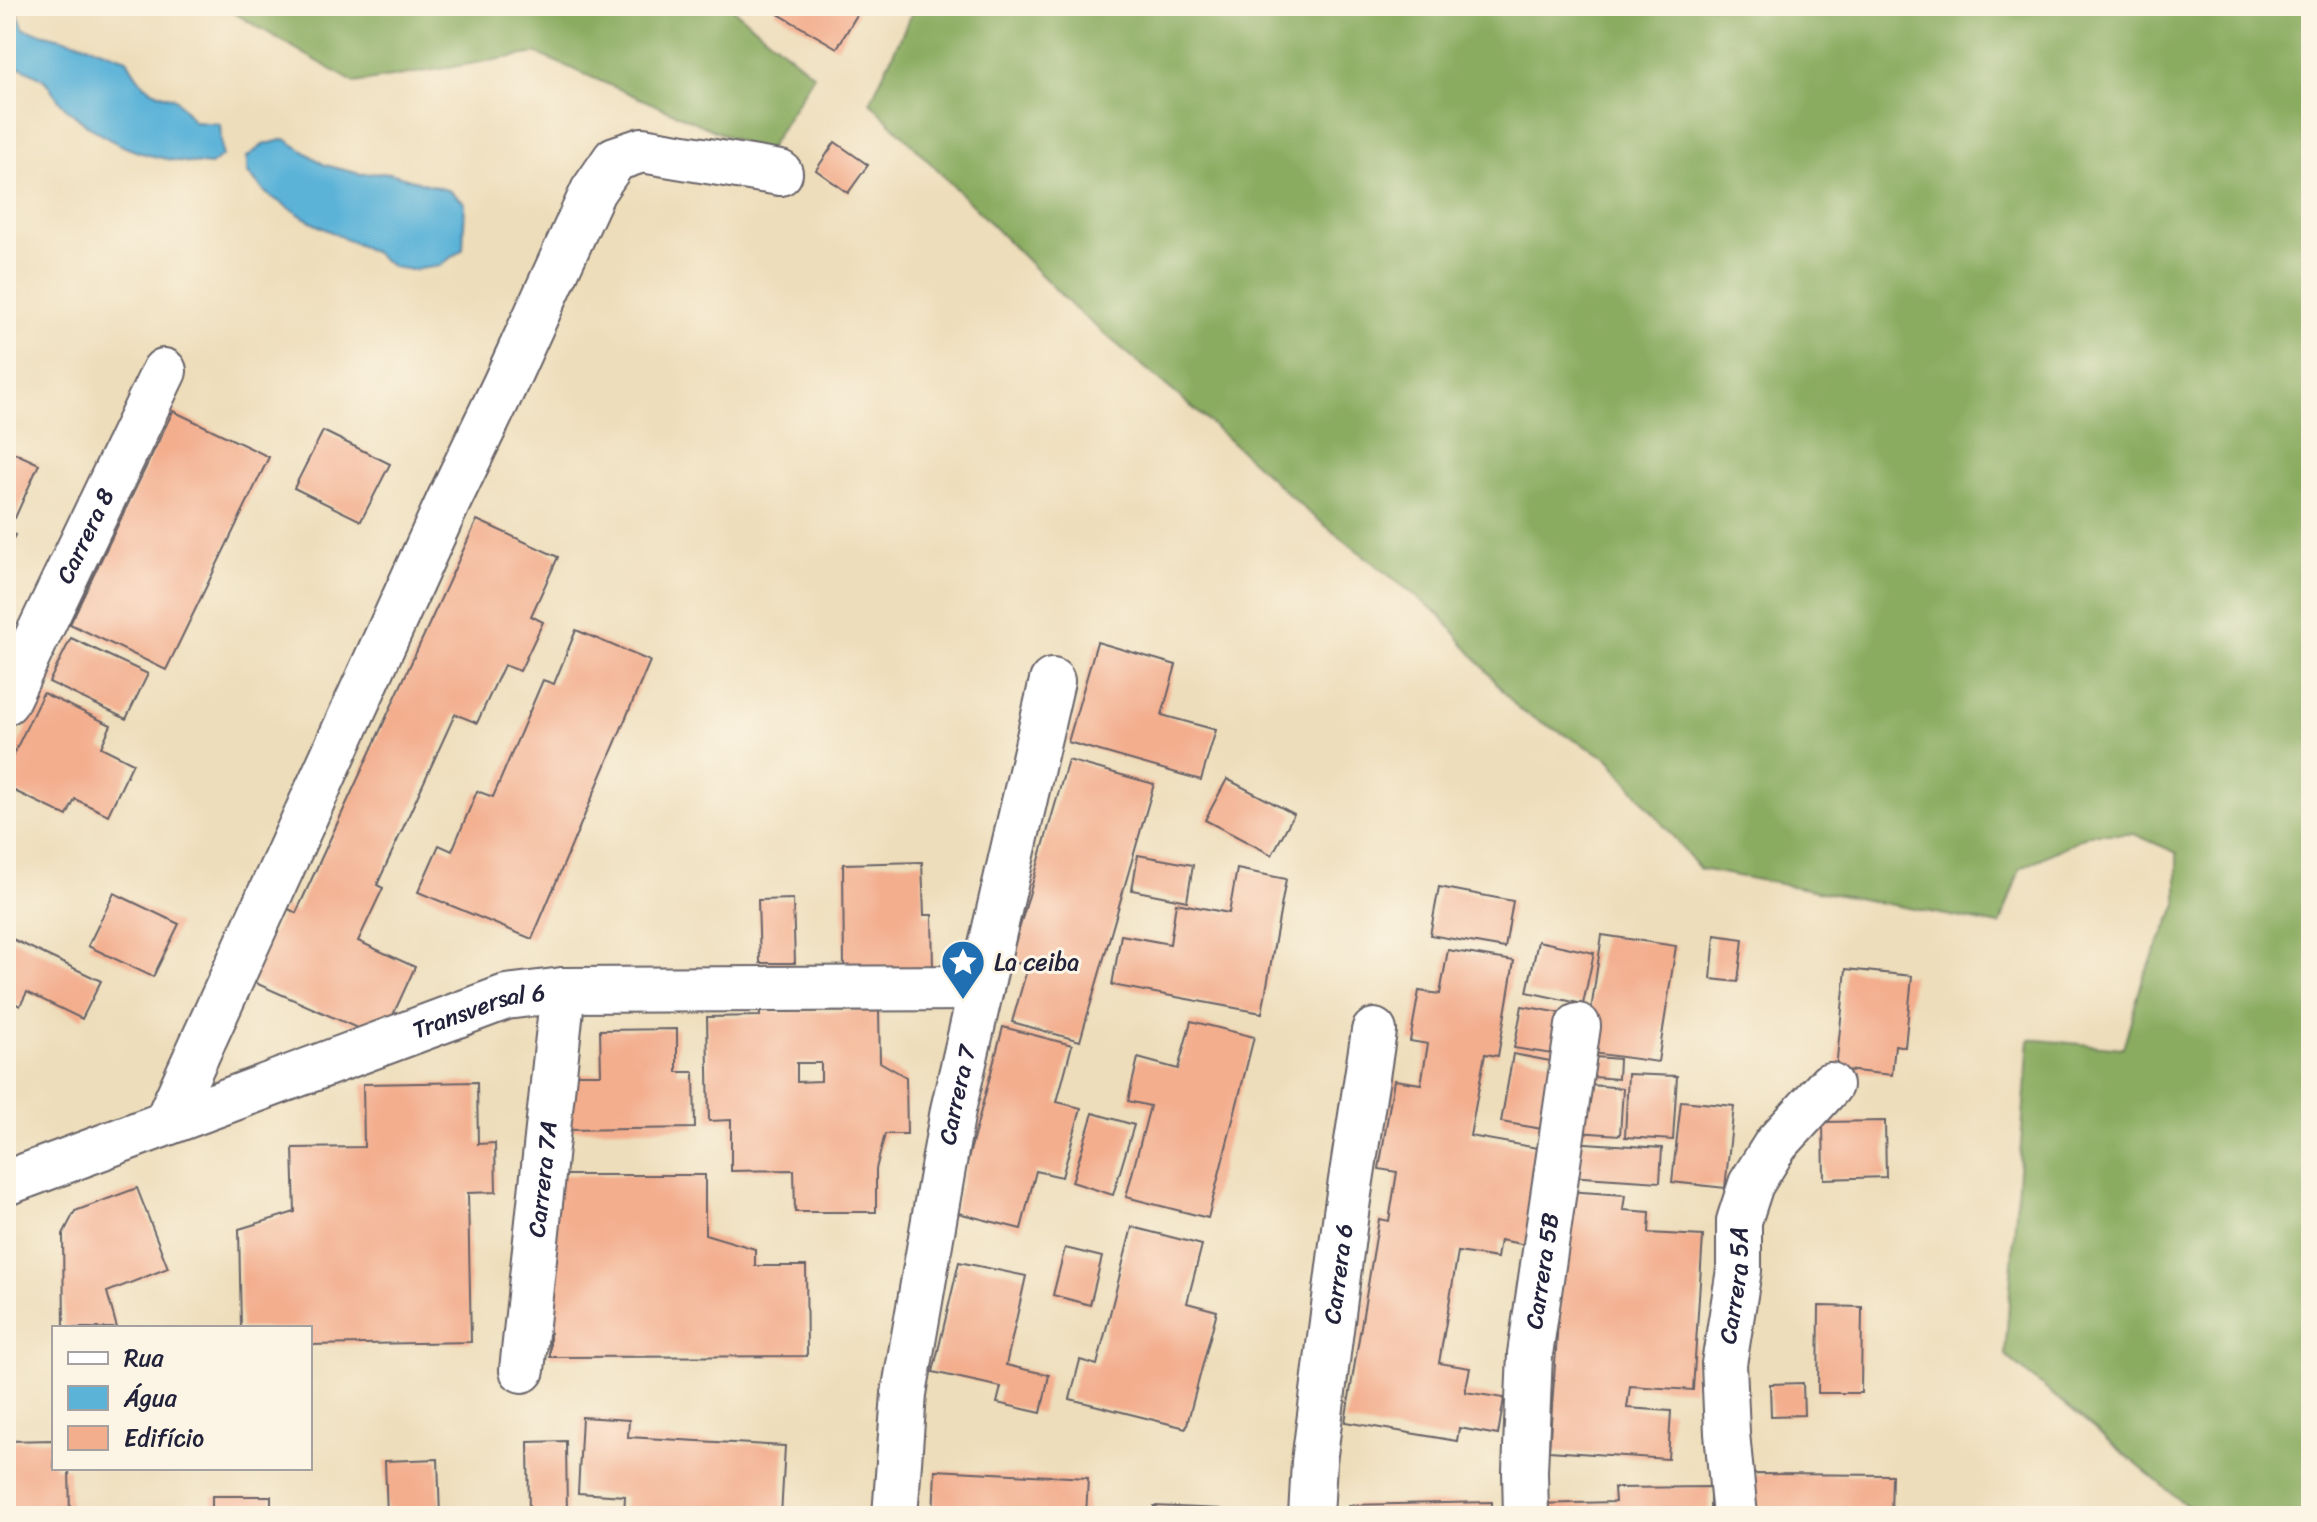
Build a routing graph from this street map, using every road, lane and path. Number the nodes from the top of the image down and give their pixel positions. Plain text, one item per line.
1 (780, 173) dead end
2 (164, 371) dead end
3 (1052, 681) dead end
4 (6, 702) edge
5 (981, 988) junction
6 (563, 990) junction
7 (1578, 1026) dead end
8 (1374, 1031) dead end
9 (1830, 1085) dead end
10 (166, 1123) junction
11 (6, 1183) edge
12 (522, 1370) dead end
13 (895, 1516) edge
14 (1311, 1516) edge
15 (1526, 1516) edge
16 (1735, 1516) edge

1 - 10 street
2 - 4 street, Carrera 8
3 - 5 street, Carrera 7
5 - 6 street, Transversal 6
5 - 13 street, Carrera 7
6 - 10 street, Transversal 6
6 - 12 street, Carrera 7A
7 - 15 street, Carrera 5B
8 - 14 street, Carrera 6
9 - 16 street, Carrera 5A
10 - 11 street, Transversal 6

